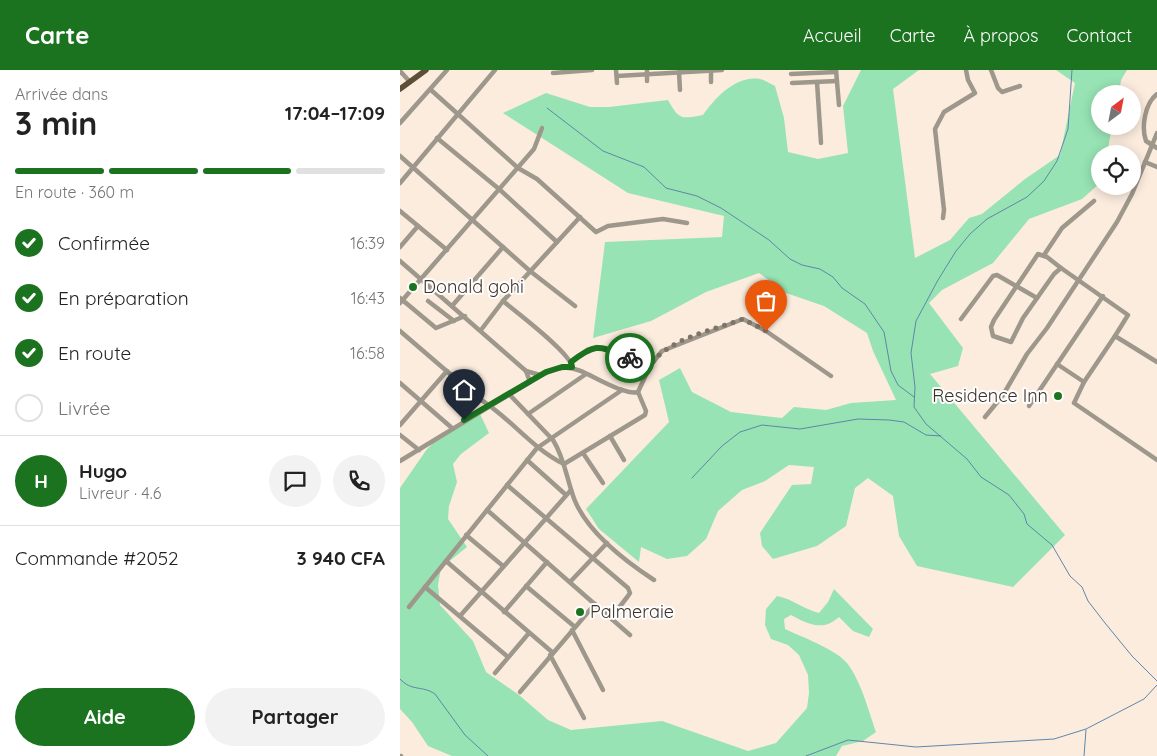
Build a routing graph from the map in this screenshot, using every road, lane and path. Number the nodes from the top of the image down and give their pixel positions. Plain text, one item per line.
1 (426, 70) edge
2 (447, 70) edge
3 (495, 70) edge
4 (585, 70) edge
5 (592, 70) edge
6 (616, 70) edge
7 (711, 70) edge
8 (722, 70) edge
9 (966, 70) edge
10 (991, 70) edge
11 (400, 71) edge
12 (679, 71) edge
13 (836, 71) edge
14 (553, 73) dead end
15 (791, 74) dead end
16 (647, 75) edge
17 (616, 76) junction
18 (585, 77) dead end
19 (837, 81) junction
20 (410, 82) junction
21 (712, 82) dead end
22 (817, 82) junction
23 (617, 83) dead end
24 (792, 83) dead end
25 (1020, 86) dead end
26 (400, 89) edge
27 (432, 90) junction
28 (680, 90) dead end
29 (1157, 94) edge
30 (839, 105) dead end
31 (458, 114) junction
32 (400, 123) edge
33 (542, 128) dead end
34 (1157, 133) edge
35 (437, 138) junction
36 (821, 143) dead end
37 (1152, 146) junction
38 (1157, 148) edge
39 (400, 156) edge
40 (1145, 162) junction
41 (1157, 167) edge
42 (413, 168) junction
43 (518, 168) junction
44 (400, 183) edge
45 (499, 189) junction
46 (1094, 201) dead end
47 (400, 211) edge
48 (580, 217) junction
49 (943, 218) dead end
50 (472, 220) junction
51 (687, 223) dead end
52 (418, 226) junction
53 (557, 242) junction
54 (503, 247) junction
55 (400, 248) edge
56 (447, 250) junction
57 (1044, 255) junction
58 (400, 261) edge
59 (1062, 268) junction
60 (530, 271) junction
61 (422, 279) junction
62 (1077, 280) junction
63 (1016, 287) junction
64 (1103, 296) junction
65 (1037, 298) junction
66 (401, 301) edge
67 (428, 301) dead end
68 (503, 301) junction
69 (452, 306) junction
70 (575, 306) dead end
71 (465, 316) junction
72 (961, 319) dead end
73 (454, 321) junction
74 (481, 330) junction
75 (400, 331) edge
76 (1115, 336) junction
77 (1157, 362) edge
78 (572, 364) junction
79 (1057, 364) junction
80 (650, 366) junction
81 (447, 371) junction
82 (526, 371) junction
83 (586, 374) junction
84 (540, 375) junction
85 (831, 376) dead end
86 (530, 382) junction
87 (1084, 382) junction
88 (400, 383) edge
89 (622, 390) junction
90 (638, 392) junction
91 (509, 394) junction
92 (421, 401) junction
93 (489, 404) junction
94 (1029, 406) dead end
95 (528, 414) junction
96 (985, 416) dead end
97 (400, 425) edge
98 (452, 428) junction
99 (400, 435) edge
100 (610, 436) junction
101 (551, 437) junction
102 (537, 448) junction
103 (419, 450) junction
104 (583, 453) junction
105 (527, 460) junction
106 (624, 460) dead end
107 (1157, 460) edge
108 (400, 461) edge
109 (564, 464) junction
110 (603, 483) dead end
111 (507, 485) junction
112 (571, 490) junction
113 (566, 495) junction
114 (487, 510) junction
115 (544, 518) junction
116 (466, 536) junction
117 (524, 541) junction
118 (607, 542) junction
119 (591, 557) junction
120 (446, 561) junction
121 (547, 562) junction
122 (503, 566) junction
123 (654, 580) dead end
124 (570, 582) junction
125 (526, 586) junction
126 (425, 587) junction
127 (481, 591) junction
128 (595, 604) junction
129 (409, 607) dead end
130 (504, 612) junction
131 (460, 616) junction
132 (611, 618) junction
133 (573, 628) junction
134 (529, 633) junction
135 (630, 635) dead end
136 (551, 654) junction
137 (508, 657) junction
138 (495, 673) dead end
139 (603, 690) dead end
140 (520, 692) dead end
141 (584, 718) dead end

1 - 20 main road
2 - 27 street
3 - 31 street
4 - 5 street
4 - 14 street
4 - 18 street
6 - 17 street
7 - 8 street
7 - 12 street
7 - 21 street
9 - 49 street
10 - 25 street
11 - 20 street
12 - 16 street
12 - 28 street
13 - 15 street
13 - 19 street
16 - 17 street
17 - 23 street
19 - 22 street
19 - 30 street
20 - 26 main road
22 - 24 street
22 - 36 street
27 - 31 street
27 - 32 street
29 - 37 street
31 - 35 street
31 - 43 street
33 - 43 street
34 - 37 street
35 - 42 street
35 - 45 street
37 - 38 street
37 - 40 street
39 - 42 street
40 - 41 street
40 - 62 street
42 - 44 street
42 - 50 street
43 - 45 street
43 - 48 street
45 - 50 street
45 - 53 street
46 - 57 street
47 - 52 street
48 - 51 street
48 - 53 street
50 - 54 street
50 - 56 street
52 - 55 street
52 - 56 street
53 - 60 street
54 - 60 street
54 - 69 street
56 - 61 street
57 - 59 street
57 - 63 street
58 - 61 street
59 - 62 street
59 - 65 street
60 - 68 street
60 - 70 street
61 - 66 street
61 - 69 street
62 - 64 street
62 - 96 street
63 - 65 street
63 - 65 street
63 - 72 street
64 - 76 street
64 - 79 street
66 - 73 street
67 - 73 street
68 - 74 street
68 - 78 street
69 - 71 street
71 - 73 street
71 - 74 street
74 - 82 street
75 - 81 street
76 - 77 street
76 - 87 street
78 - 80 street
78 - 83 street
78 - 84 street
79 - 87 street
79 - 94 street
80 - 85 street
80 - 90 street
81 - 92 street
81 - 93 street
82 - 84 street
82 - 86 street
83 - 89 street
83 - 95 street
84 - 86 street
86 - 91 street
87 - 107 street
88 - 92 street
89 - 90 street
89 - 101 street
90 - 100 street
91 - 93 street
91 - 95 street
92 - 97 street
92 - 98 street
93 - 98 street
93 - 102 street
95 - 101 street
98 - 103 street
99 - 103 street
100 - 104 street
100 - 106 street
101 - 102 street
101 - 109 street
102 - 105 street
102 - 109 street
103 - 108 street
104 - 109 street
104 - 110 street
105 - 111 street
105 - 113 street
109 - 112 street
111 - 114 street
111 - 115 street
112 - 113 street
112 - 118 street
113 - 115 street
114 - 116 street
114 - 117 street
115 - 117 street
115 - 119 street
116 - 120 street
116 - 122 street
117 - 121 street
117 - 122 street
118 - 119 street
118 - 123 street
119 - 124 street
119 - 132 street
120 - 126 street
120 - 127 street
121 - 124 street
121 - 125 street
122 - 127 street
124 - 128 street
125 - 130 street
125 - 133 street
126 - 129 street
126 - 131 street
127 - 130 street
127 - 131 street
128 - 132 street
128 - 133 street
130 - 134 street
131 - 137 street
132 - 135 street
133 - 136 street
133 - 139 street
134 - 136 street
134 - 137 street
136 - 140 street
136 - 141 street
137 - 138 street

